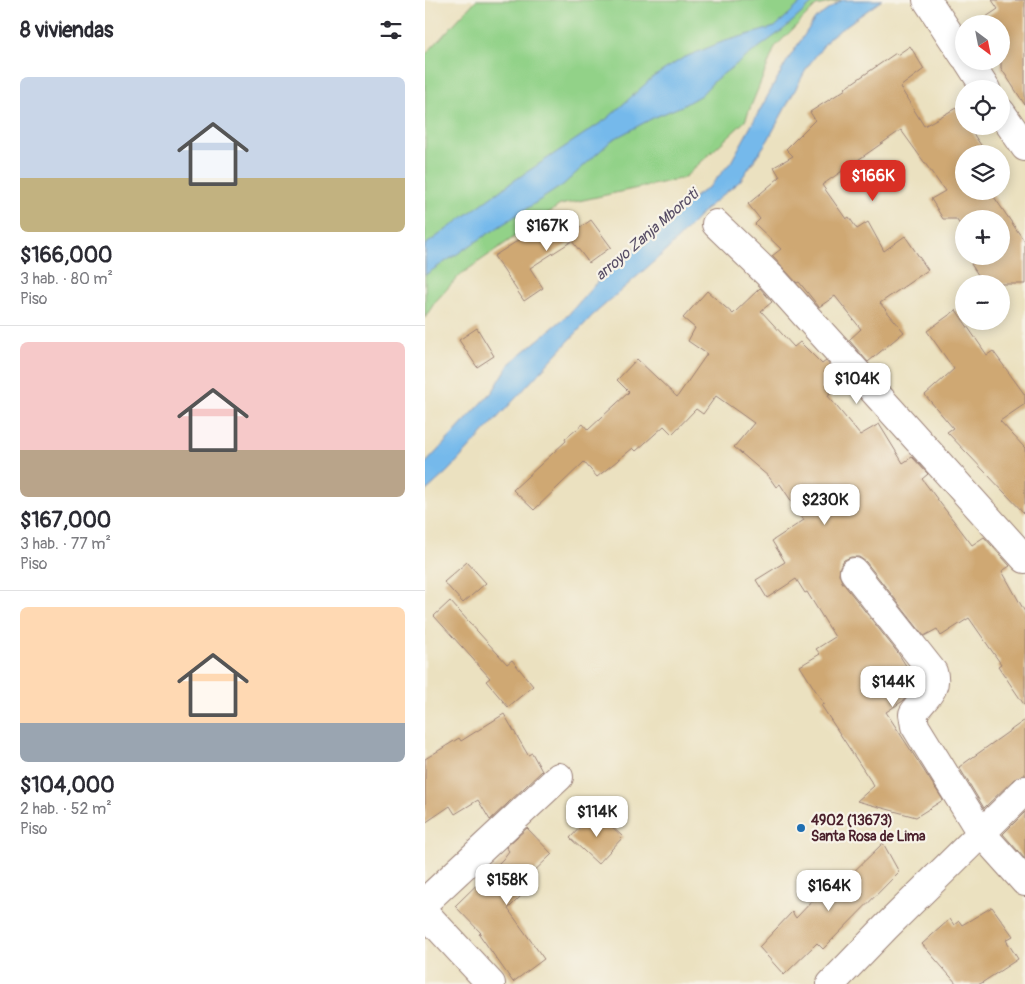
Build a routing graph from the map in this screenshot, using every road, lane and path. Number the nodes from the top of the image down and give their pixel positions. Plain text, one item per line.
1 (927, 0) edge
2 (955, 42) edge
3 (1010, 125) edge
4 (1025, 147) edge
5 (716, 224) dead end
6 (1025, 558) edge
7 (854, 572) dead end
8 (559, 778) dead end
9 (1025, 790) edge
10 (981, 833) junction
11 (1025, 882) edge
12 (425, 902) edge
13 (425, 913) edge
14 (491, 984) edge
15 (831, 984) edge

1 - 2 street
3 - 4 street
5 - 6 street
7 - 10 street
8 - 12 street
9 - 10 street
10 - 11 street
10 - 15 street
13 - 14 street

